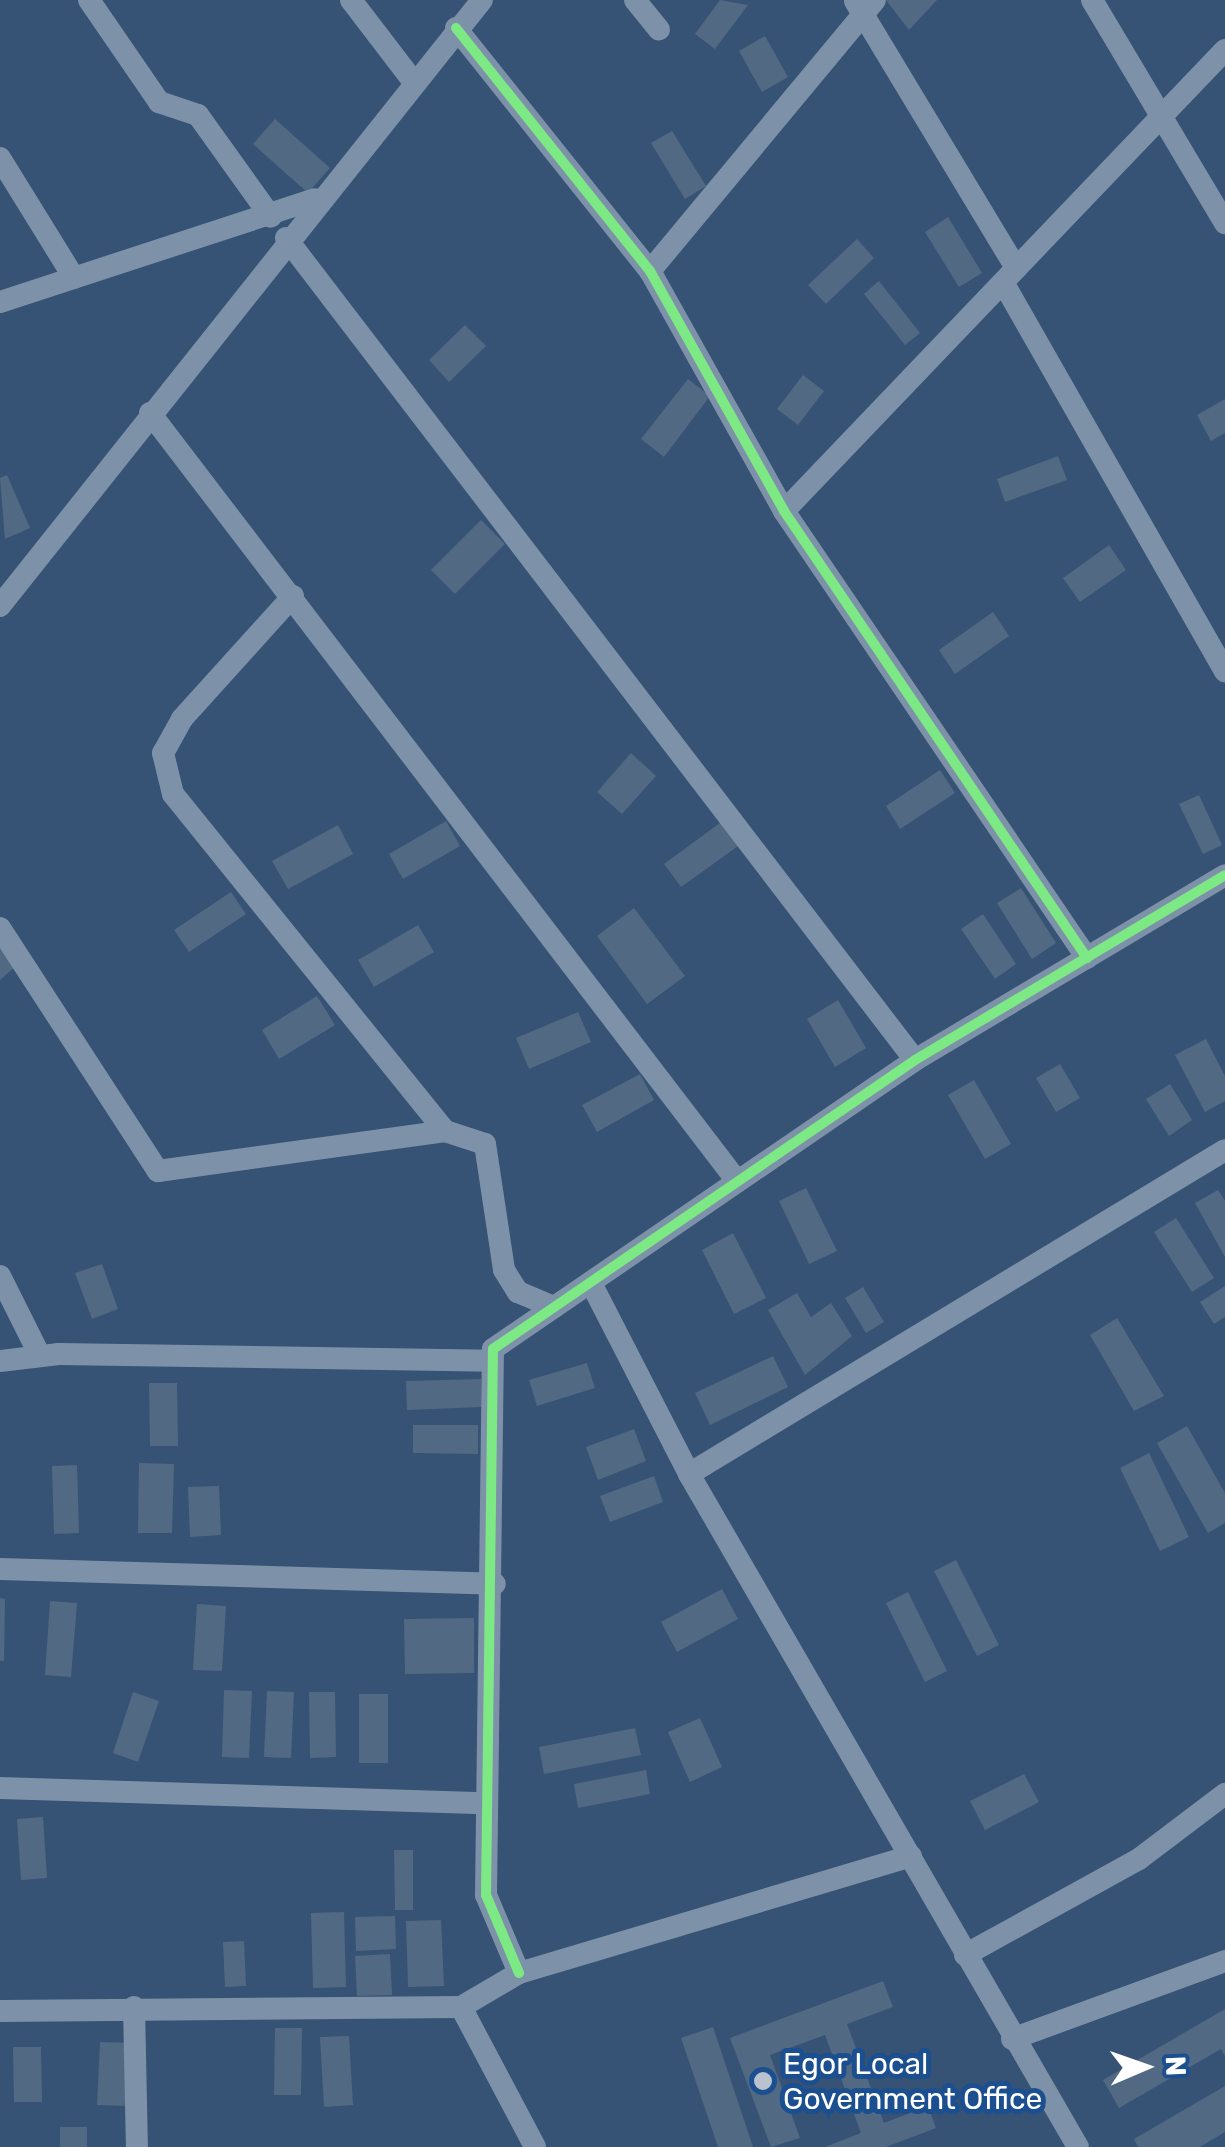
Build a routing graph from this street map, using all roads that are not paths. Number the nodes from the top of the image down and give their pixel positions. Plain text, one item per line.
1 (88, 0) edge
2 (351, 0) edge
3 (482, 0) edge
4 (635, 0) edge
5 (1092, 0) edge
6 (864, 4) edge
7 (456, 28) junction
8 (660, 30) dead end
9 (1225, 50) edge
10 (413, 80) junction
11 (1163, 112) junction
12 (0, 158) edge
13 (318, 198) junction
14 (272, 217) junction
15 (1225, 222) edge
16 (286, 238) junction
17 (650, 271) junction
18 (1010, 276) junction
19 (74, 278) junction
20 (0, 302) edge
21 (150, 413) junction
22 (784, 511) junction
23 (293, 596) junction
24 (0, 606) edge
25 (1225, 671) edge
26 (1225, 875) edge
27 (0, 928) edge
28 (1087, 958) junction
29 (915, 1060) junction
30 (445, 1131) junction
31 (1225, 1150) edge
32 (738, 1181) junction
33 (0, 1276) edge
34 (591, 1283) junction
35 (554, 1307) junction
36 (40, 1356) junction
37 (0, 1361) edge
38 (492, 1361) junction
39 (690, 1474) junction
40 (0, 1569) edge
41 (496, 1584) junction
42 (0, 1788) edge
43 (1225, 1794) edge
44 (484, 1804) junction
45 (911, 1856) junction
46 (966, 1955) junction
47 (1225, 1961) edge
48 (519, 1973) junction
49 (461, 2006) junction
50 (134, 2008) junction
51 (0, 2012) edge
52 (1012, 2039) junction
53 (138, 2147) edge
54 (535, 2147) edge
55 (1078, 2147) edge

1 - 14 street
2 - 10 street
3 - 7 street
4 - 8 street
5 - 11 street
6 - 17 street
6 - 18 street
7 - 10 street
7 - 17 street
9 - 11 street
10 - 13 street
11 - 15 street
11 - 18 street
12 - 19 street
13 - 14 street
13 - 16 street
14 - 19 street
16 - 21 street
16 - 29 street
17 - 22 street
18 - 22 street
18 - 25 street
19 - 20 street
21 - 23 street
21 - 24 street
22 - 28 street
23 - 30 street
23 - 32 street
26 - 28 street
27 - 30 street
28 - 29 street
29 - 32 street
30 - 35 street
31 - 39 street
32 - 34 street
33 - 36 street
34 - 35 street
34 - 39 street
35 - 38 street
36 - 37 street
36 - 38 street
38 - 41 street
39 - 45 street
40 - 41 street
41 - 44 street
42 - 44 street
43 - 46 street
44 - 48 street
45 - 46 street
45 - 48 street
46 - 52 street
47 - 52 street
48 - 49 street
49 - 50 street
49 - 54 street
50 - 51 street
50 - 53 street
52 - 55 street

